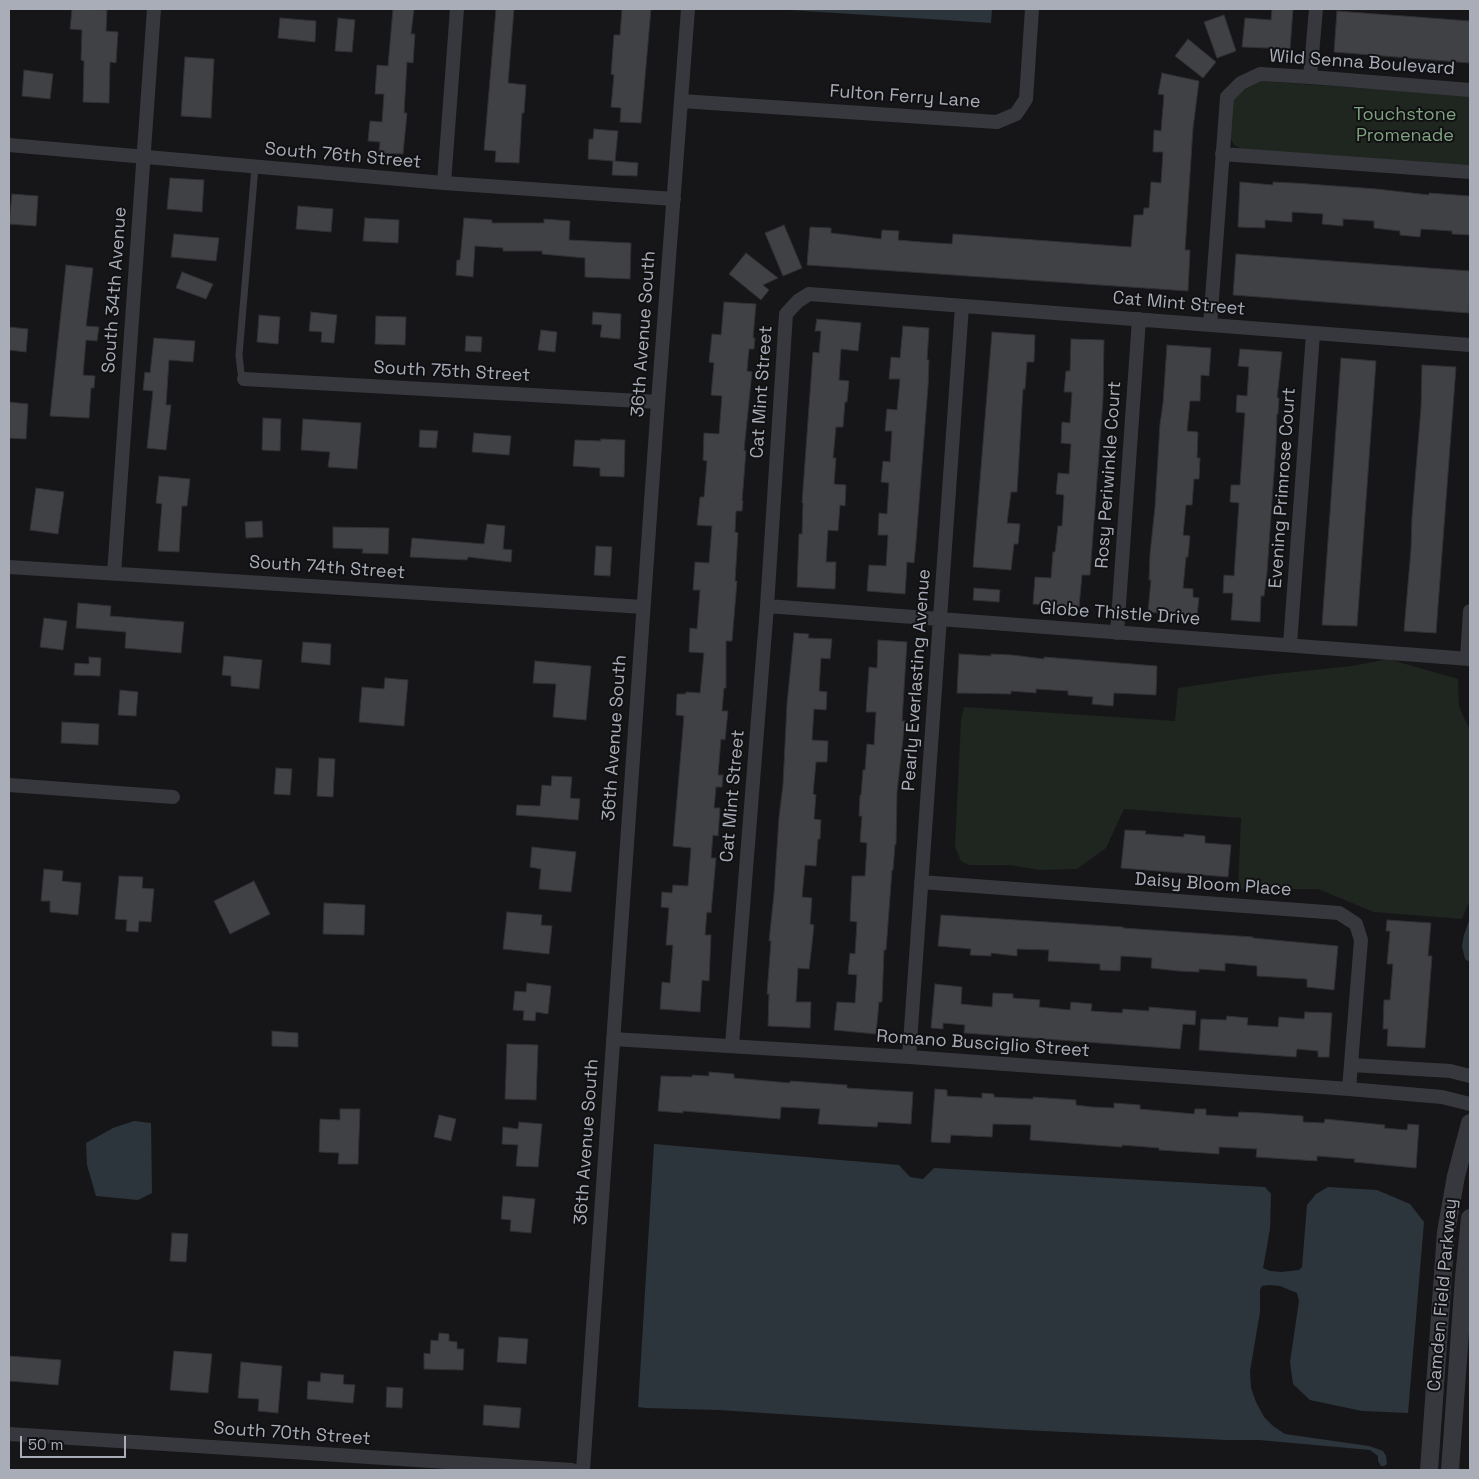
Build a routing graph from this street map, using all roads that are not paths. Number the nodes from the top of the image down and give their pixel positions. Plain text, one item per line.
1 (154, 9) edge
2 (457, 9) edge
3 (688, 9) edge
4 (1032, 9) edge
5 (1316, 9) edge
6 (1310, 77) junction
7 (1470, 90) edge
8 (681, 101) junction
9 (9, 145) edge
10 (1222, 154) junction
11 (142, 157) junction
12 (255, 167) junction
13 (1470, 172) edge
14 (444, 183) junction
15 (674, 200) junction
16 (962, 306) junction
17 (1139, 319) junction
18 (1210, 325) junction
19 (1313, 334) junction
20 (1470, 345) edge
21 (244, 379) joint
22 (658, 402) junction
23 (9, 567) edge
24 (114, 574) junction
25 (767, 606) junction
26 (643, 607) junction
27 (1470, 611) edge
28 (940, 620) junction
29 (1118, 633) junction
30 (1290, 644) junction
31 (1469, 658) edge
32 (9, 784) edge
33 (173, 797) dead end
34 (921, 882) junction
35 (613, 1039) junction
36 (732, 1045) junction
37 (909, 1057) junction
38 (1352, 1065) junction
39 (1470, 1076) edge
40 (1350, 1089) junction
41 (1470, 1104) edge
42 (1470, 1123) edge
43 (1470, 1218) edge
44 (9, 1434) edge
45 (572, 1470) edge
46 (583, 1470) edge
47 (1429, 1470) edge
48 (1450, 1470) edge

1 - 11 street, South 34th Avenue
2 - 14 street
3 - 8 street, 36th Avenue South
4 - 8 street, Fulton Ferry Lane
5 - 6 street
6 - 7 street, Wild Senna Boulevard
6 - 10 street, Wild Senna Boulevard
8 - 15 street, 36th Avenue South
9 - 11 street, South 76th Street
10 - 13 street
10 - 18 street, Wild Senna Boulevard
11 - 12 street, South 76th Street
11 - 24 street, South 34th Avenue
12 - 14 street, South 76th Street
12 - 21 lane
14 - 15 street, South 76th Street
15 - 22 street, 36th Avenue South
16 - 17 street, Cat Mint Street
16 - 25 street, Cat Mint Street
16 - 28 street, Pearly Everlasting Avenue
17 - 18 street, Cat Mint Street
17 - 29 street, Rosy Periwinkle Court
18 - 19 street, Cat Mint Street
19 - 20 street, Cat Mint Street
19 - 30 street, Evening Primrose Court
21 - 22 street, South 75th Street
22 - 26 street, 36th Avenue South
23 - 24 street, South 74th Street
24 - 26 street, South 74th Street
25 - 28 street, Globe Thistle Drive
25 - 36 street, Cat Mint Street
26 - 35 street, 36th Avenue South
27 - 31 street
28 - 29 street, Globe Thistle Drive
28 - 34 street, Pearly Everlasting Avenue
29 - 30 street, Globe Thistle Drive
30 - 31 street, Globe Thistle Drive
32 - 33 street
34 - 37 street, Pearly Everlasting Avenue
34 - 38 street, Daisy Bloom Place
35 - 36 street, Romano Busciglio Street
35 - 46 street, 36th Avenue South
36 - 37 street, Romano Busciglio Street
37 - 40 street, Romano Busciglio Street
38 - 39 street
38 - 40 street
40 - 41 street, Romano Busciglio Street
42 - 47 street, Camden Field Parkway
43 - 48 street, Camden Field Parkway
44 - 45 street, South 70th Street

